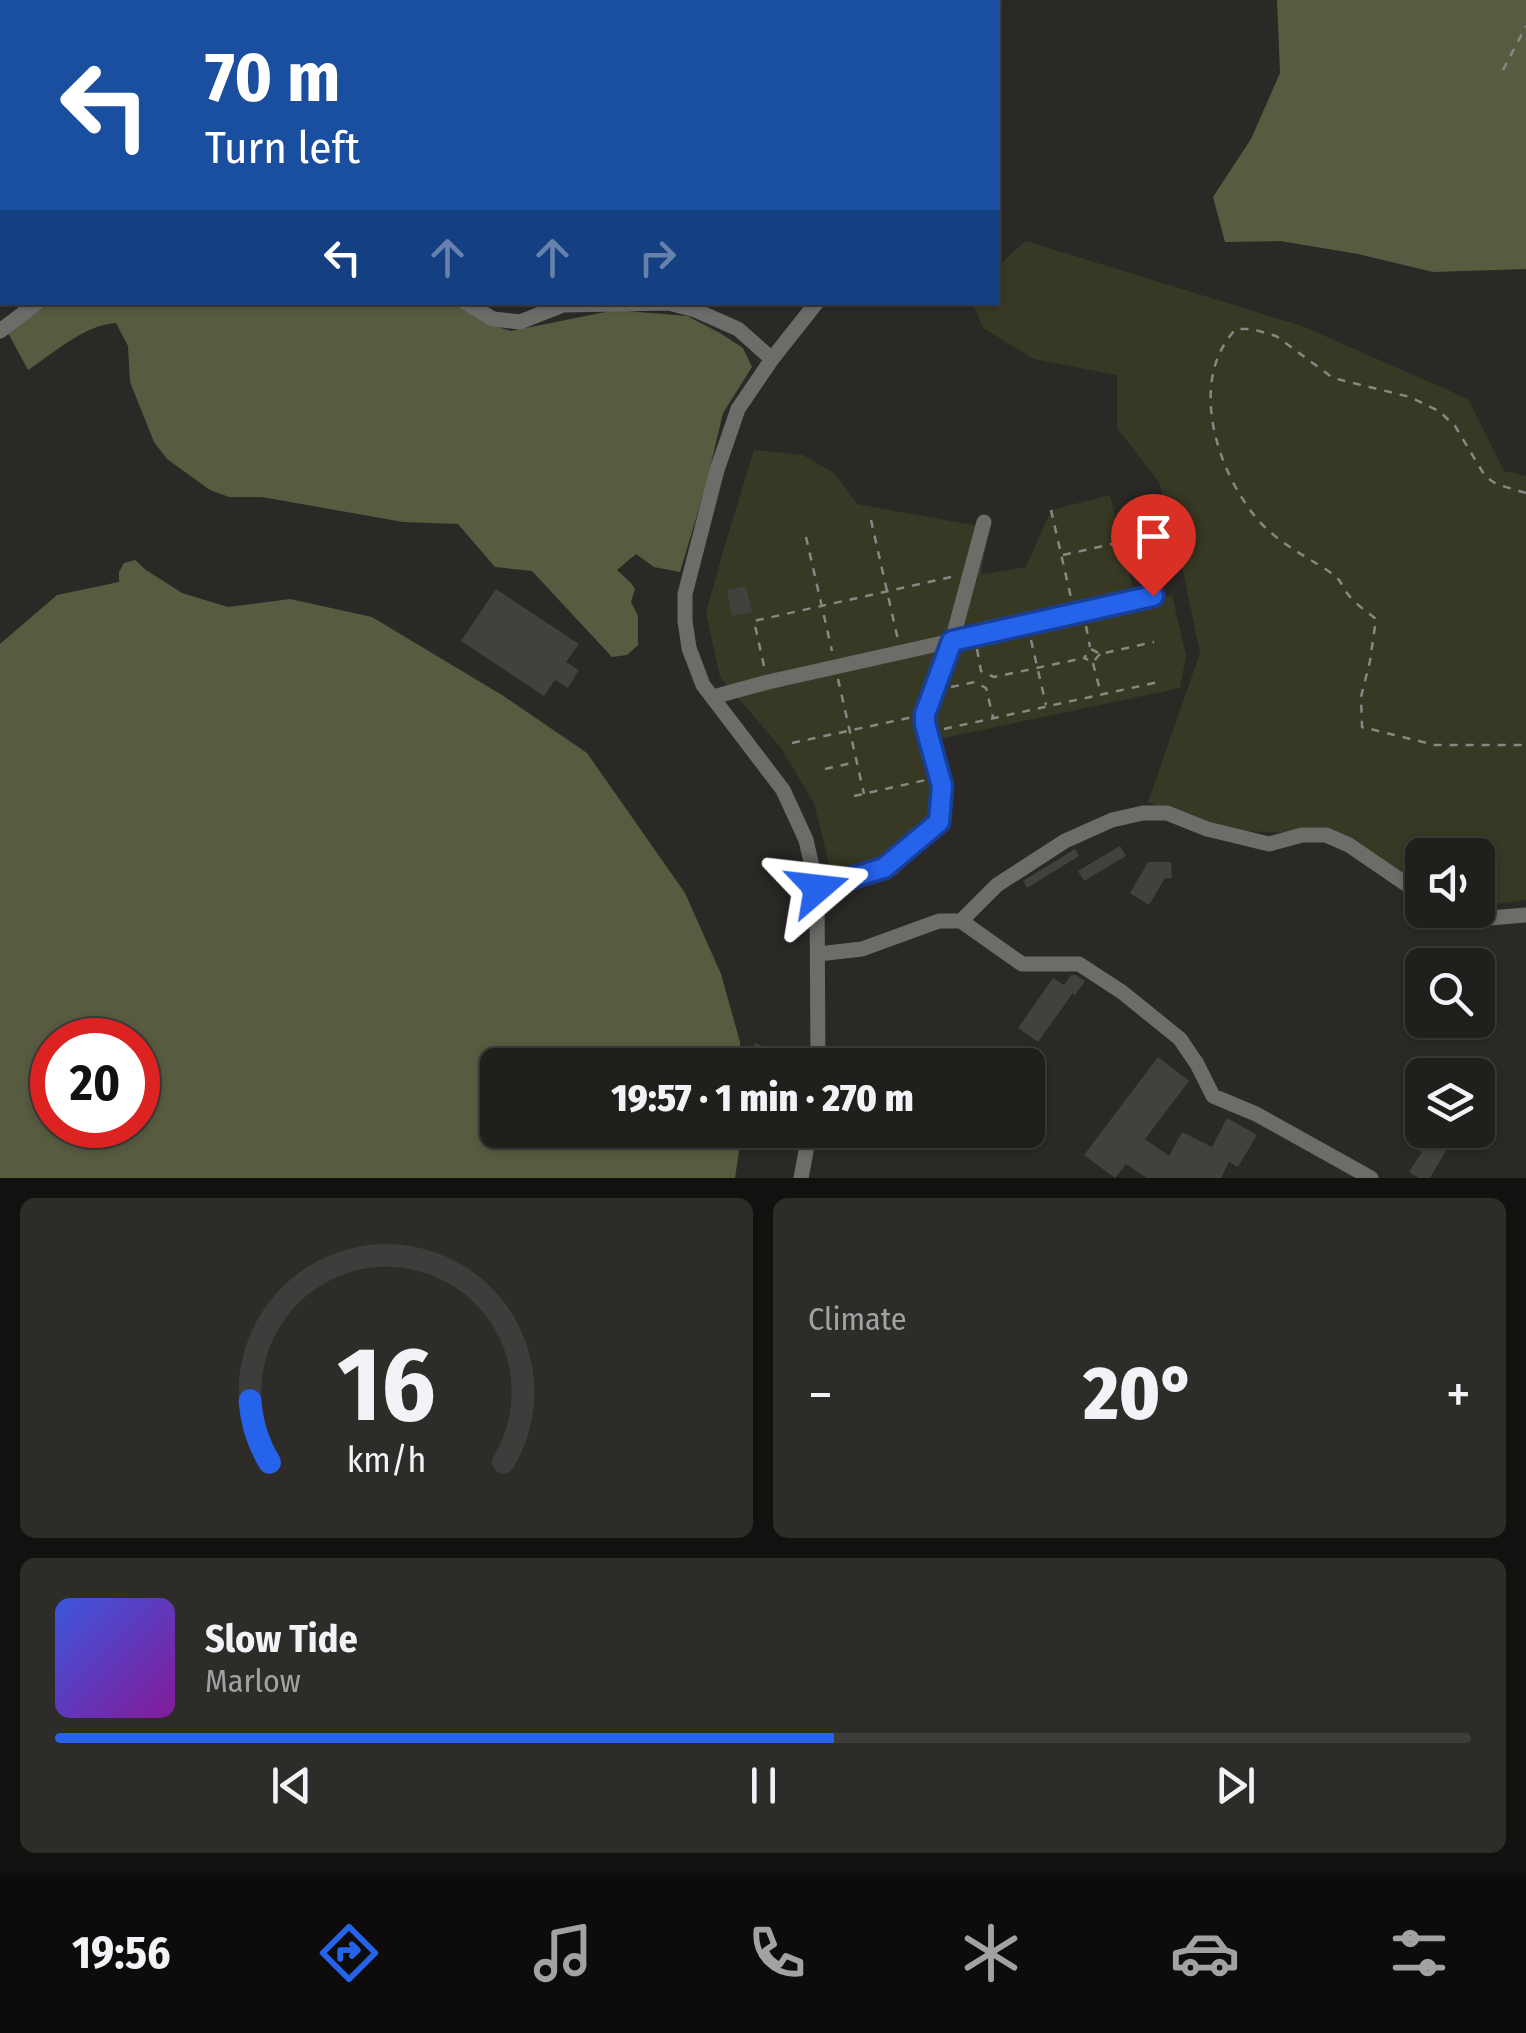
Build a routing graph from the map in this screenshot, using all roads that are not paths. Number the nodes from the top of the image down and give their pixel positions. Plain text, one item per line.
1 (34, 305) edge
2 (470, 305) edge
3 (561, 305) edge
4 (678, 305) edge
5 (815, 305) edge
6 (0, 331) edge
7 (772, 358) junction
8 (984, 522) dead end
9 (1153, 596) dead end
10 (952, 641) junction
11 (713, 698) junction
12 (1405, 884) edge
13 (818, 888) junction
14 (1526, 915) edge
15 (1495, 918) edge
16 (961, 922) junction
17 (818, 954) junction
18 (818, 1048) edge
19 (807, 1148) edge
20 (801, 1178) edge
21 (1371, 1178) edge

1 - 6 street
2 - 3 street
4 - 7 street
5 - 7 street
7 - 11 street
8 - 10 street
9 - 10 street
10 - 11 street
10 - 13 street
11 - 13 street
12 - 16 street
13 - 17 street
14 - 15 street
16 - 17 street
16 - 21 street
17 - 18 street
19 - 20 street

